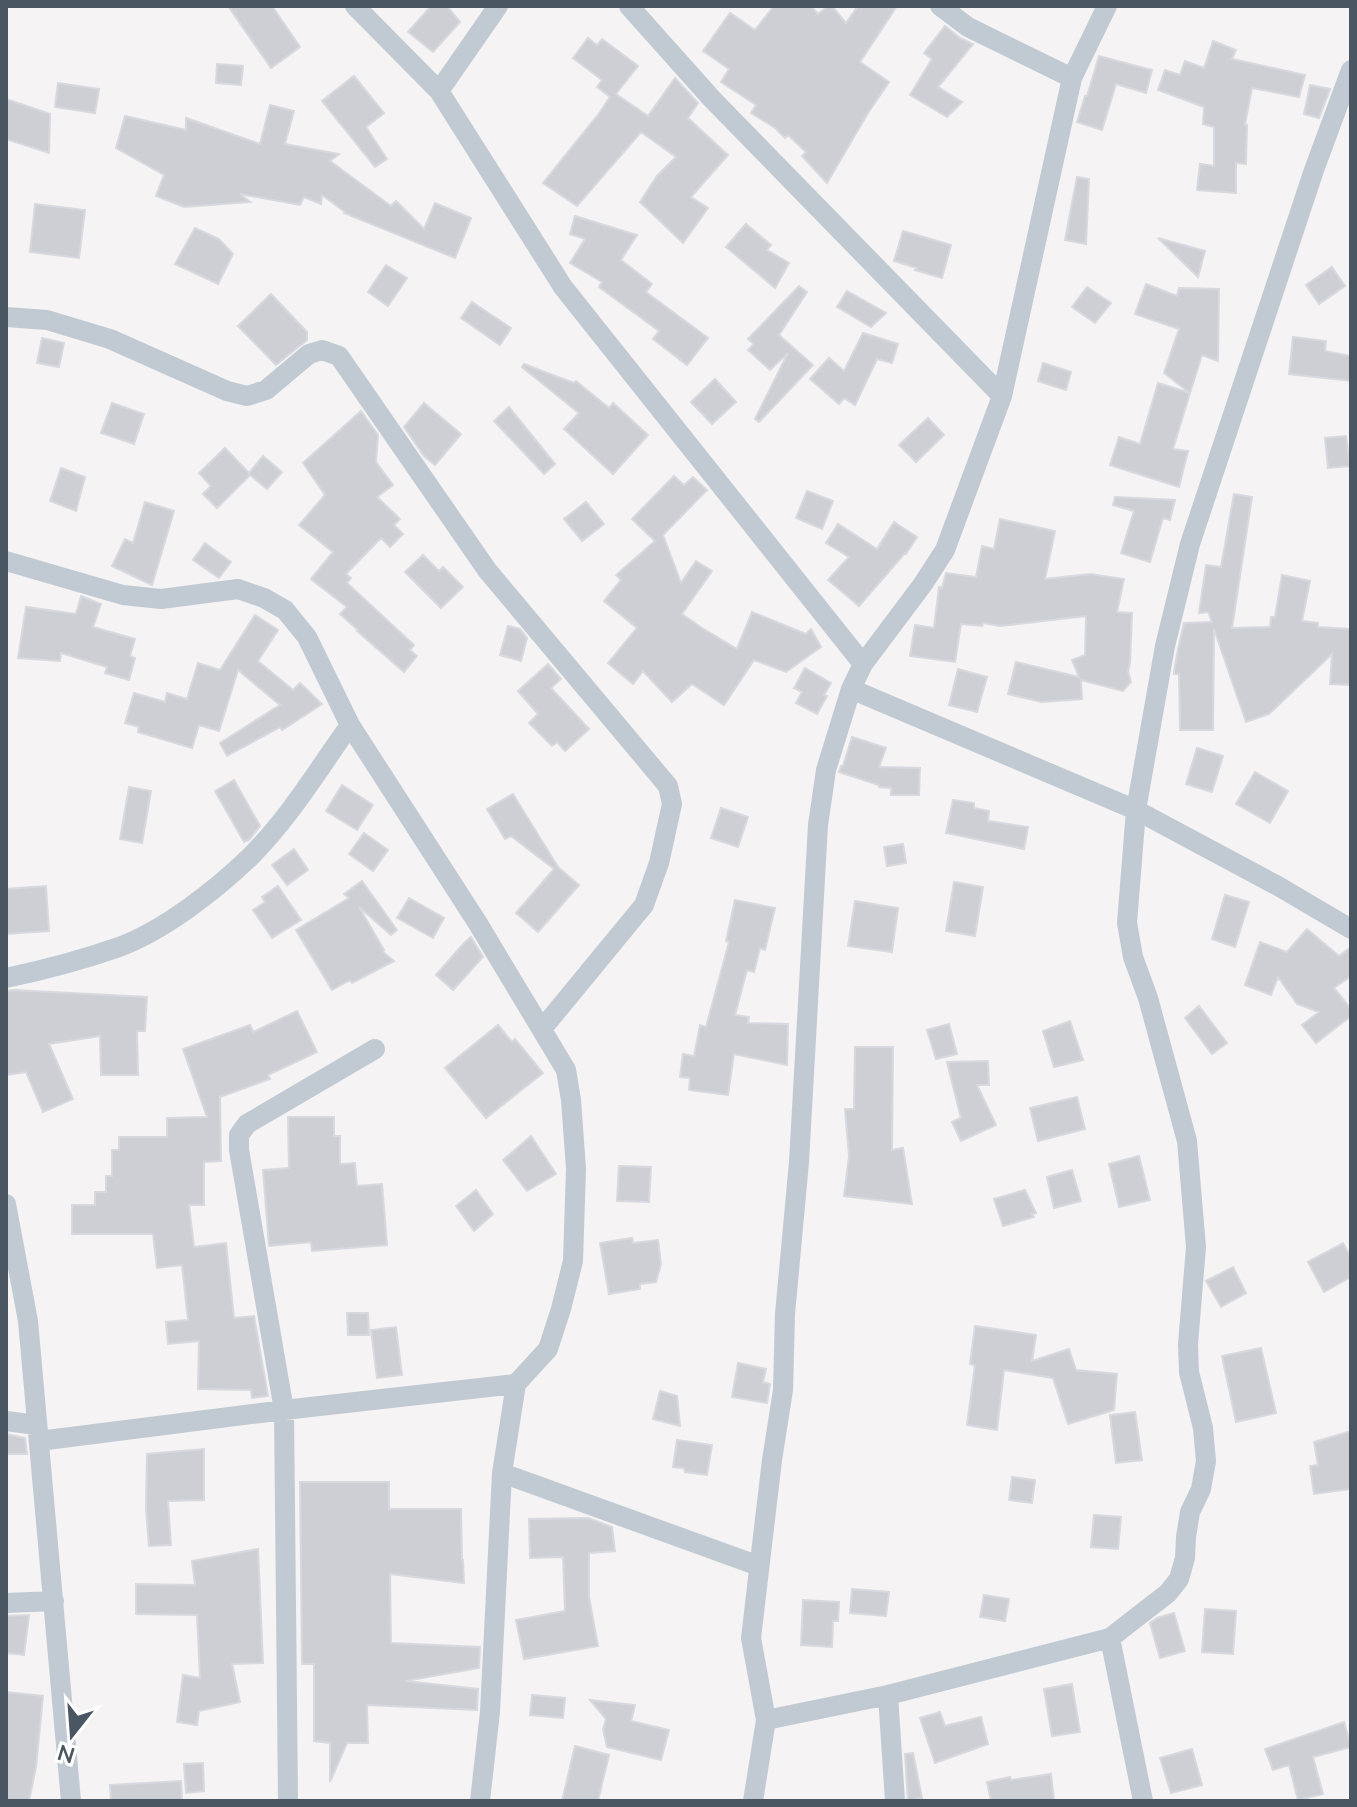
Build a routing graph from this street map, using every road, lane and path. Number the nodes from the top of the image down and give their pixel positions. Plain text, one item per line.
1 (355, 6) edge
2 (498, 6) edge
3 (629, 6) edge
4 (940, 6) edge
5 (1107, 6) edge
6 (1351, 70) edge
7 (1072, 78) junction
8 (439, 91) junction
9 (6, 317) edge
10 (1002, 396) junction
11 (6, 561) edge
12 (863, 664) junction
13 (851, 689) junction
14 (350, 725) junction
15 (1136, 810) junction
16 (1351, 929) edge
17 (6, 978) edge
18 (542, 1029) junction
19 (375, 1049) dead end
20 (6, 1204) edge
21 (516, 1384) junction
22 (284, 1410) junction
23 (6, 1421) edge
24 (38, 1433) junction
25 (502, 1473) junction
26 (759, 1566) junction
27 (54, 1601) junction
28 (6, 1603) edge
29 (1110, 1638) junction
30 (888, 1695) junction
31 (766, 1720) junction
32 (71, 1801) edge
33 (288, 1801) edge
34 (480, 1801) edge
35 (753, 1801) edge
36 (895, 1801) edge
37 (1143, 1801) edge

1 - 8 street
2 - 8 street
3 - 10 street
4 - 7 street
5 - 7 street
6 - 15 street
7 - 10 street
8 - 12 street
9 - 18 street
10 - 12 street
11 - 14 street
12 - 13 street
13 - 15 street
13 - 26 street
14 - 17 street
14 - 18 street
15 - 16 street
15 - 29 street
18 - 21 street
19 - 22 street
20 - 24 street
21 - 22 street
21 - 25 street
22 - 24 street
22 - 33 street
23 - 24 street
24 - 27 street
25 - 26 street
25 - 34 street
26 - 31 street
27 - 28 street
27 - 32 street
29 - 30 street
29 - 37 street
30 - 31 street
30 - 36 street
31 - 35 street

